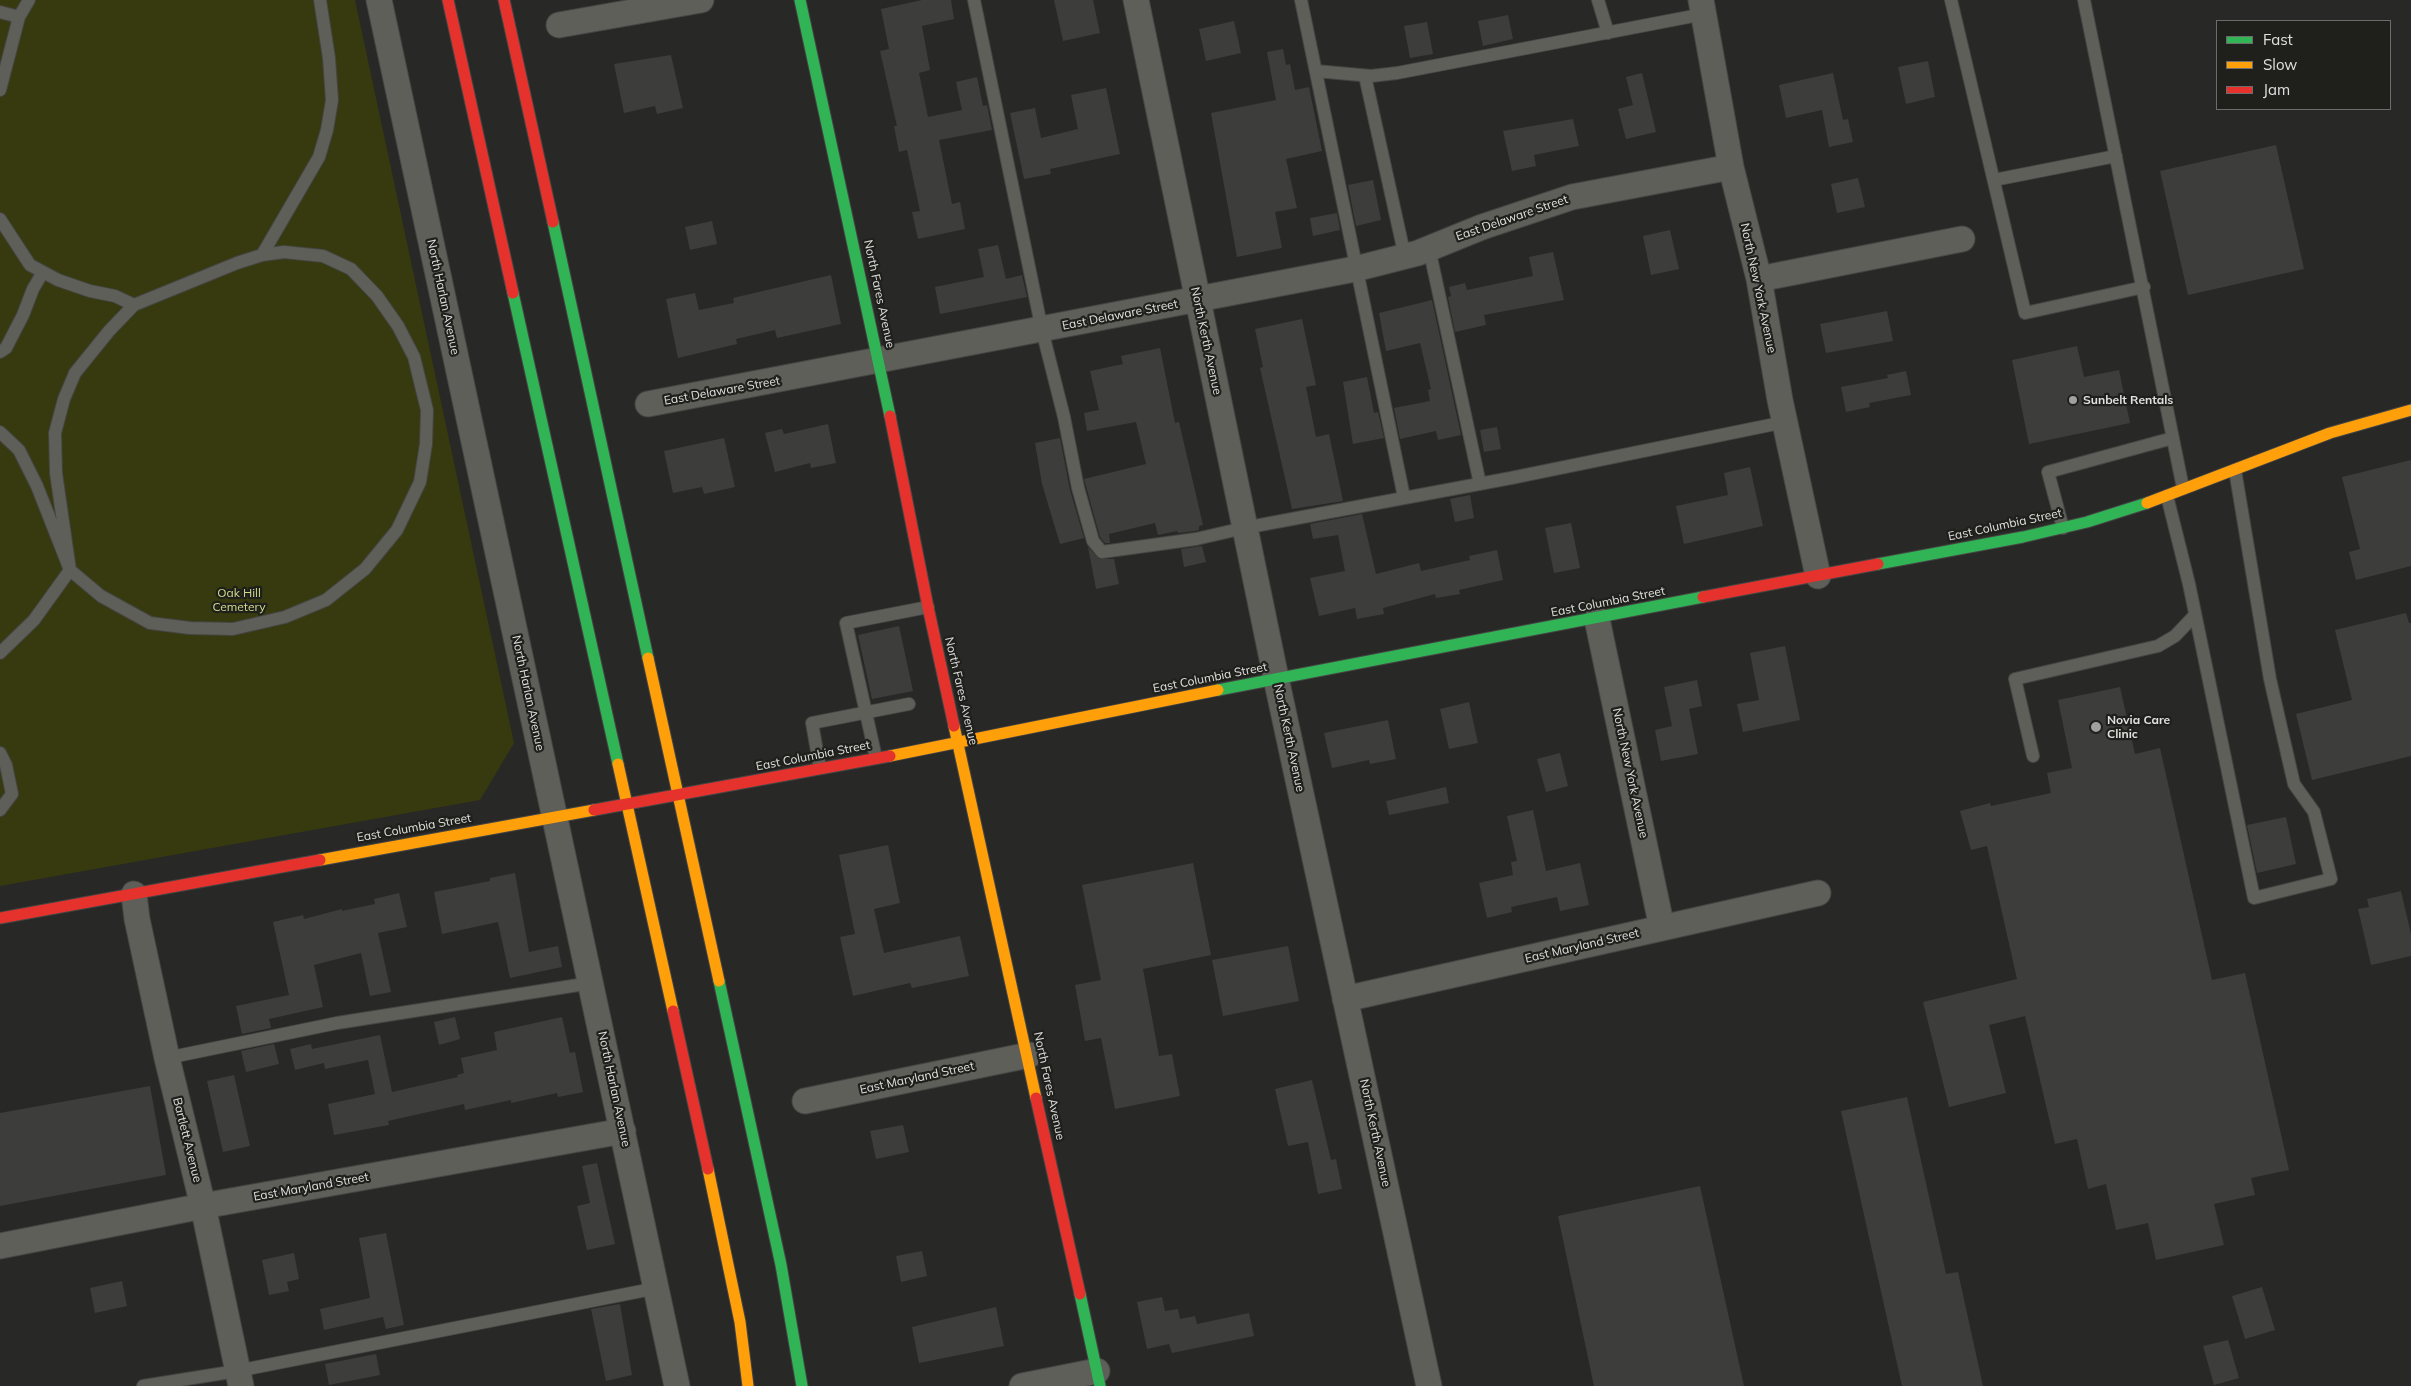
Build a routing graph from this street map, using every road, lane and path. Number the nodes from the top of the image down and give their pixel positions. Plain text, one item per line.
1 (28, 0) edge
2 (320, 0) edge
3 (379, 0) edge
4 (448, 0) edge
5 (504, 0) edge
6 (701, 0) edge
7 (800, 0) edge
8 (974, 0) edge
9 (1136, 0) edge
10 (1301, 0) edge
11 (1598, 0) edge
12 (1951, 0) edge
13 (2084, 0) edge
14 (1703, 7) edge
15 (0, 12) edge
16 (18, 17) junction
17 (559, 25) dead end
18 (1608, 33) junction
19 (1316, 71) junction
20 (1364, 76) junction
21 (0, 90) edge
22 (2116, 156) junction
23 (1730, 167) junction
24 (1994, 180) junction
25 (0, 219) edge
26 (1962, 239) dead end
27 (1429, 248) junction
28 (262, 254) junction
29 (1405, 257) junction
30 (1355, 269) junction
31 (43, 272) junction
32 (1759, 279) junction
33 (2144, 287) junction
34 (1197, 300) junction
35 (134, 305) junction
36 (1042, 330) junction
37 (0, 352) edge
38 (880, 362) junction
39 (648, 404) dead end
40 (2411, 410) edge
41 (1785, 422) junction
42 (0, 432) edge
43 (2173, 438) junction
44 (2235, 470) junction
45 (1480, 484) junction
46 (2183, 488) junction
47 (2168, 496) junction
48 (1404, 497) junction
49 (1244, 528) junction
50 (2063, 528) junction
51 (70, 570) junction
52 (1818, 576) junction
53 (928, 607) junction
54 (2194, 615) junction
55 (1597, 618) junction
56 (0, 654) edge
57 (1276, 678) junction
58 (908, 704) dead end
59 (866, 711) junction
60 (958, 742) junction
61 (0, 753) edge
62 (2033, 756) dead end
63 (876, 758) junction
64 (820, 768) junction
65 (679, 795) junction
66 (627, 803) junction
67 (0, 810) edge
68 (554, 816) junction
69 (1818, 893) dead end
70 (134, 894) junction
71 (0, 918) edge
72 (1662, 928) junction
73 (591, 982) junction
74 (1346, 999) junction
75 (1028, 1055) junction
76 (167, 1058) junction
77 (805, 1101) dead end
78 (623, 1131) junction
79 (203, 1206) junction
80 (0, 1246) edge
81 (657, 1288) junction
82 (1099, 1378) edge
83 (239, 1379) edge
84 (143, 1386) edge
85 (677, 1386) edge
86 (748, 1386) edge
87 (802, 1386) edge
88 (1022, 1386) edge
89 (1429, 1386) edge

1 - 16 lane
2 - 28 lane
3 - 68 street, North Harlan Avenue
4 - 66 main road
5 - 65 main road
6 - 17 street
7 - 38 main road, North Fares Avenue
8 - 36 lane
9 - 34 street, North Kerth Avenue
10 - 19 lane
11 - 18 lane
12 - 24 lane
13 - 22 lane
14 - 18 lane
14 - 23 street, North New York Avenue
15 - 16 lane
16 - 21 lane
18 - 20 lane
19 - 20 lane
19 - 30 lane
20 - 29 lane
22 - 24 lane
22 - 33 lane
23 - 27 street, East Delaware Street
23 - 32 street, North New York Avenue
24 - 33 lane
25 - 31 lane
26 - 32 street
27 - 29 street, East Delaware Street
27 - 45 lane
28 - 35 lane
28 - 51 lane
29 - 30 street, East Delaware Street
30 - 34 street, East Delaware Street
30 - 48 lane
31 - 35 lane
31 - 37 lane
32 - 41 street, North New York Avenue
33 - 43 lane
34 - 36 street, East Delaware Street
34 - 49 street, North Kerth Avenue
35 - 51 lane
36 - 38 street, East Delaware Street
36 - 49 lane
38 - 39 street, East Delaware Street
38 - 53 main road, North Fares Avenue
40 - 44 main road, East Columbia Street
41 - 45 lane
41 - 52 street, North New York Avenue
42 - 51 lane
43 - 46 lane
43 - 50 lane
44 - 46 main road, East Columbia Street
44 - 54 lane
45 - 48 lane
46 - 47 main road, East Columbia Street
47 - 50 main road, East Columbia Street
47 - 54 lane
48 - 49 lane
49 - 57 street, North Kerth Avenue
50 - 52 main road, East Columbia Street
51 - 56 lane
52 - 55 main road, East Columbia Street
53 - 59 lane
53 - 60 main road, North Fares Avenue
54 - 62 lane
55 - 57 main road, East Columbia Street
55 - 72 street, North New York Avenue
57 - 60 main road, East Columbia Street
57 - 74 street, North Kerth Avenue
58 - 59 lane
59 - 63 lane
59 - 64 lane
60 - 63 main road, East Columbia Street
60 - 75 main road, North Fares Avenue
61 - 67 lane
63 - 64 main road, East Columbia Street
64 - 65 main road, East Columbia Street
65 - 66 main road, East Columbia Street
65 - 87 main road
66 - 68 main road, East Columbia Street
66 - 86 main road
68 - 70 main road, East Columbia Street
68 - 73 street, North Harlan Avenue
69 - 72 street, East Maryland Street
70 - 71 main road, East Columbia Street
70 - 76 street, Bartlett Avenue
72 - 74 street, East Maryland Street
73 - 76 lane
73 - 78 street, North Harlan Avenue
74 - 89 street, North Kerth Avenue
75 - 77 street, East Maryland Street
75 - 82 main road, North Fares Avenue
76 - 79 street, Bartlett Avenue
78 - 79 street, East Maryland Street
78 - 81 street, North Harlan Avenue
79 - 80 street, East Maryland Street
79 - 83 street, Bartlett Avenue
81 - 83 lane
81 - 85 street, North Harlan Avenue
82 - 88 street
83 - 84 lane

